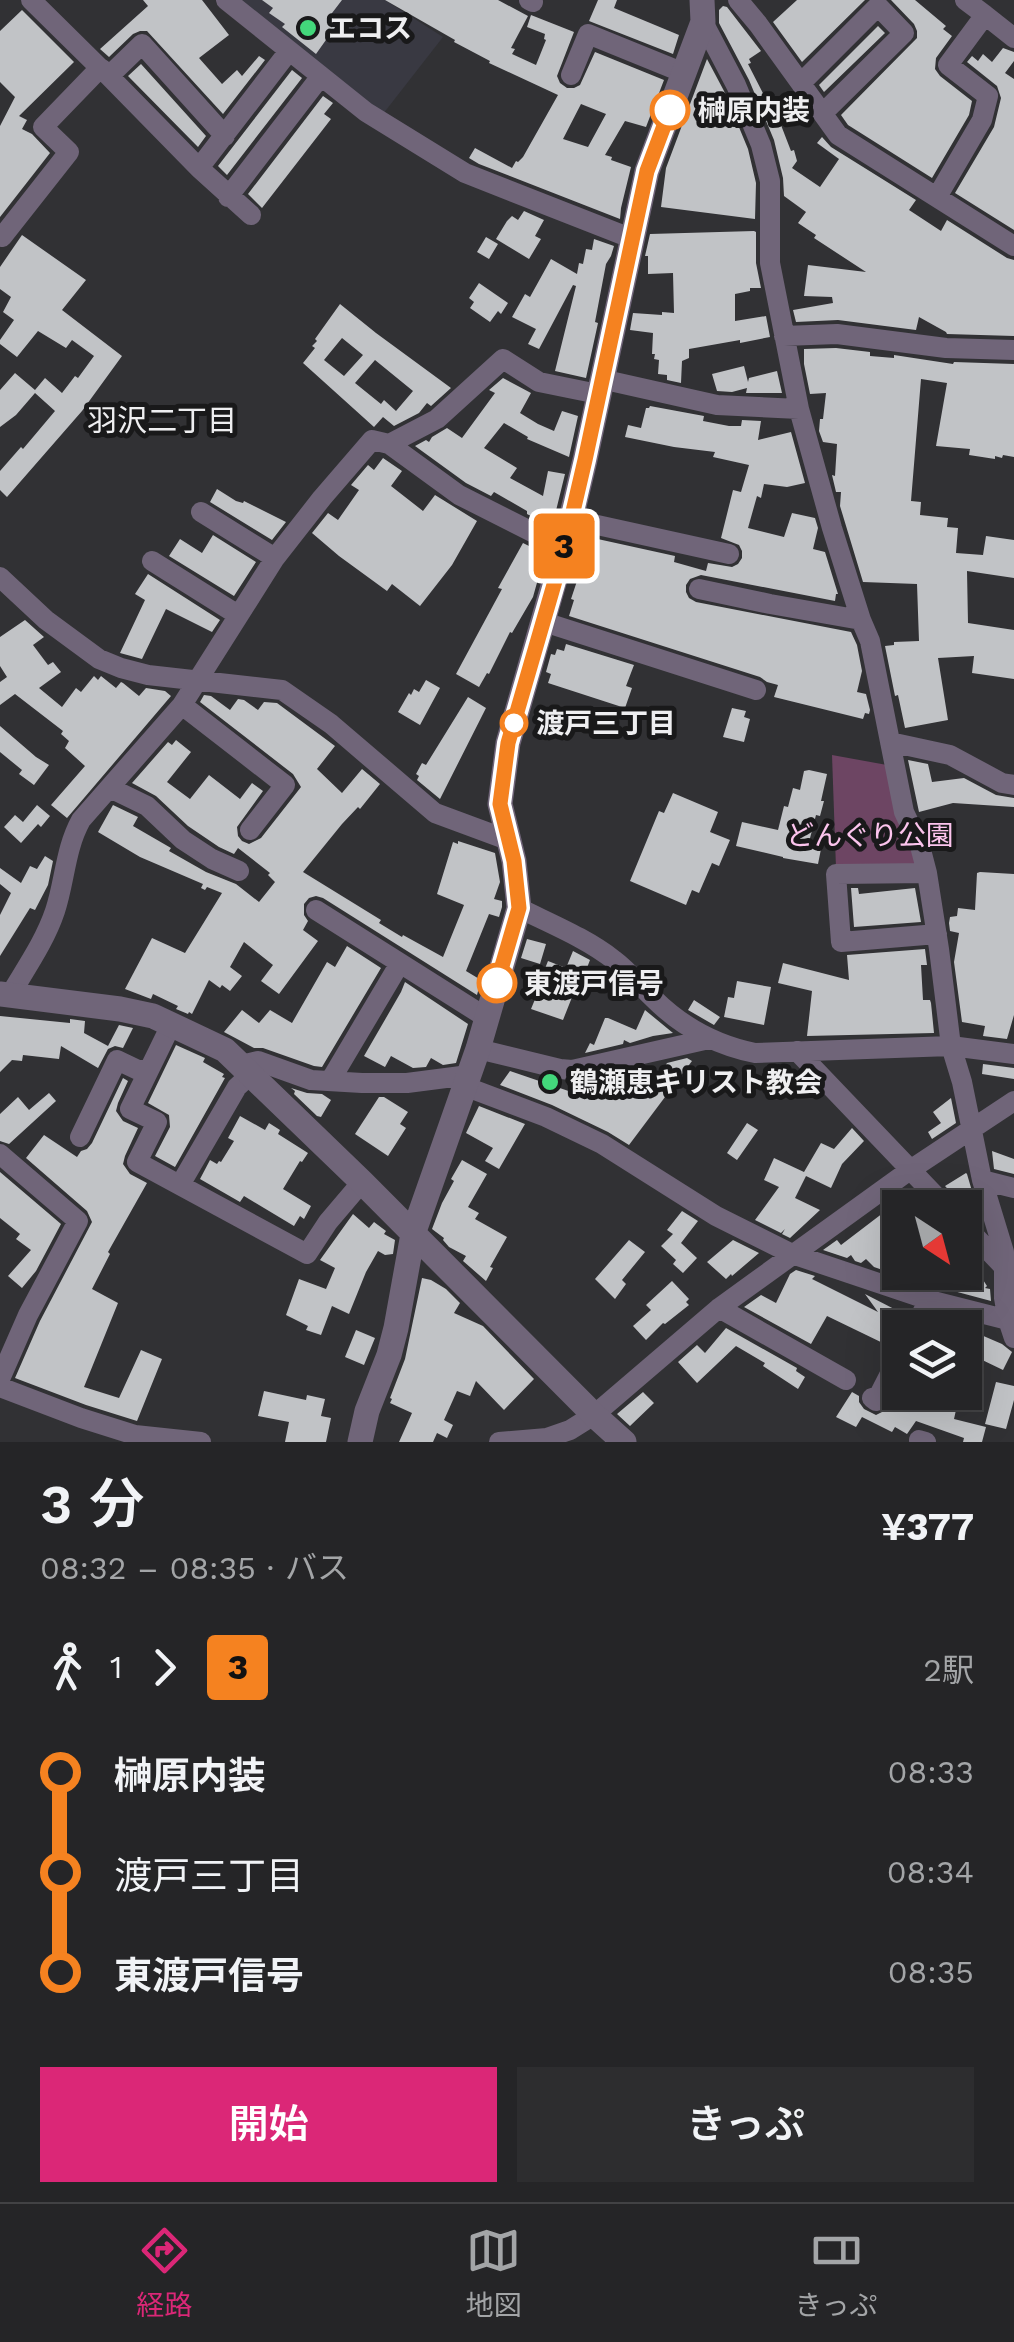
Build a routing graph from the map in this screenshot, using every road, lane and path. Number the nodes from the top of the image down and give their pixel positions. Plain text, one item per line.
1 (31, 0) edge
2 (226, 0) edge
3 (738, 0) edge
4 (965, 0) edge
5 (702, 11) edge
6 (985, 15) junction
7 (1014, 38) edge
8 (290, 51) junction
9 (105, 72) junction
10 (684, 73) junction
11 (571, 75) dead end
12 (321, 76) junction
13 (801, 84) junction
14 (823, 113) junction
15 (225, 136) junction
16 (199, 168) junction
17 (228, 196) junction
18 (937, 197) junction
19 (251, 215) dead end
20 (1, 237) edge
21 (633, 239) junction
22 (1014, 246) edge
23 (784, 336) junction
24 (1014, 350) edge
25 (600, 387) junction
26 (798, 409) junction
27 (389, 444) junction
28 (201, 512) dead end
29 (570, 520) junction
30 (564, 548) junction
31 (729, 554) dead end
32 (275, 558) junction
33 (152, 561) dead end
34 (0, 577) edge
35 (698, 588) dead end
36 (238, 615) junction
37 (861, 620) junction
38 (544, 622) junction
39 (195, 682) junction
40 (756, 690) dead end
41 (182, 705) junction
42 (890, 742) junction
43 (1014, 785) edge
44 (110, 788) junction
45 (250, 830) dead end
46 (508, 840) junction
47 (239, 871) dead end
48 (927, 874) junction
49 (519, 908) junction
50 (316, 910) dead end
51 (937, 934) junction
52 (400, 963) junction
53 (5, 995) edge
54 (487, 1018) junction
55 (172, 1024) junction
56 (710, 1040) junction
57 (951, 1046) junction
58 (478, 1050) junction
59 (796, 1051) junction
60 (1014, 1054) edge
61 (246, 1069) junction
62 (148, 1070) junction
63 (330, 1080) junction
64 (466, 1081) junction
65 (1014, 1101) edge
66 (971, 1128) junction
67 (80, 1137) dead end
68 (0, 1154) edge
69 (910, 1170) junction
70 (982, 1180) junction
71 (362, 1182) junction
72 (180, 1186) junction
73 (1014, 1188) edge
74 (929, 1190) edge
75 (412, 1234) junction
76 (982, 1246) edge
77 (792, 1254) junction
78 (1008, 1276) edge
79 (928, 1300) junction
80 (719, 1308) junction
81 (923, 1310) edge
82 (1011, 1329) edge
83 (0, 1379) edge
84 (846, 1380) dead end
85 (0, 1387) edge
86 (882, 1389) edge
87 (872, 1398) dead end
88 (594, 1416) junction
89 (546, 1440) edge
90 (202, 1442) edge
91 (360, 1442) edge
92 (499, 1442) edge
93 (624, 1442) edge

1 - 9 street
2 - 8 street
3 - 13 street
4 - 6 street
5 - 10 street
5 - 23 street
6 - 7 street
6 - 18 street
8 - 12 street
8 - 15 street
9 - 15 street
9 - 16 street
9 - 20 street
10 - 11 street
10 - 21 street
12 - 17 street
12 - 21 street
13 - 14 street
13 - 14 street
14 - 18 street
15 - 16 street
16 - 17 street
17 - 19 street
18 - 22 street
21 - 25 street
23 - 24 street
23 - 26 street
25 - 26 street
25 - 27 street
25 - 29 street
26 - 37 street
27 - 30 street
27 - 32 street
28 - 32 street
29 - 30 street
29 - 31 street
30 - 38 street
32 - 36 street
33 - 36 street
34 - 39 street
35 - 37 street
36 - 39 street
37 - 42 street
38 - 40 street
38 - 46 street
39 - 41 street
39 - 46 street
41 - 44 street
41 - 45 street
42 - 43 street
42 - 48 street
44 - 47 street
44 - 53 street
46 - 49 street
48 - 51 street
48 - 51 street
49 - 54 street
49 - 56 street
50 - 52 street
51 - 57 street
52 - 54 street
52 - 63 street
53 - 55 street
54 - 58 street
55 - 61 street
55 - 62 street
56 - 58 street
56 - 59 street
57 - 59 street
57 - 60 street
57 - 66 street
58 - 64 street
59 - 69 street
61 - 63 street
61 - 71 street
61 - 72 street
62 - 67 street
62 - 72 street
63 - 64 street
64 - 75 street
64 - 77 street
65 - 66 street
66 - 69 street
66 - 70 street
68 - 83 street
69 - 74 street
69 - 77 street
70 - 73 street
70 - 78 street
71 - 72 street
71 - 75 street
75 - 88 street
75 - 91 street
76 - 78 street
77 - 79 street
77 - 80 street
78 - 82 street
79 - 81 street
79 - 82 street
80 - 84 street
80 - 88 street
85 - 90 street
86 - 87 street
88 - 89 street
88 - 93 street
89 - 92 street

